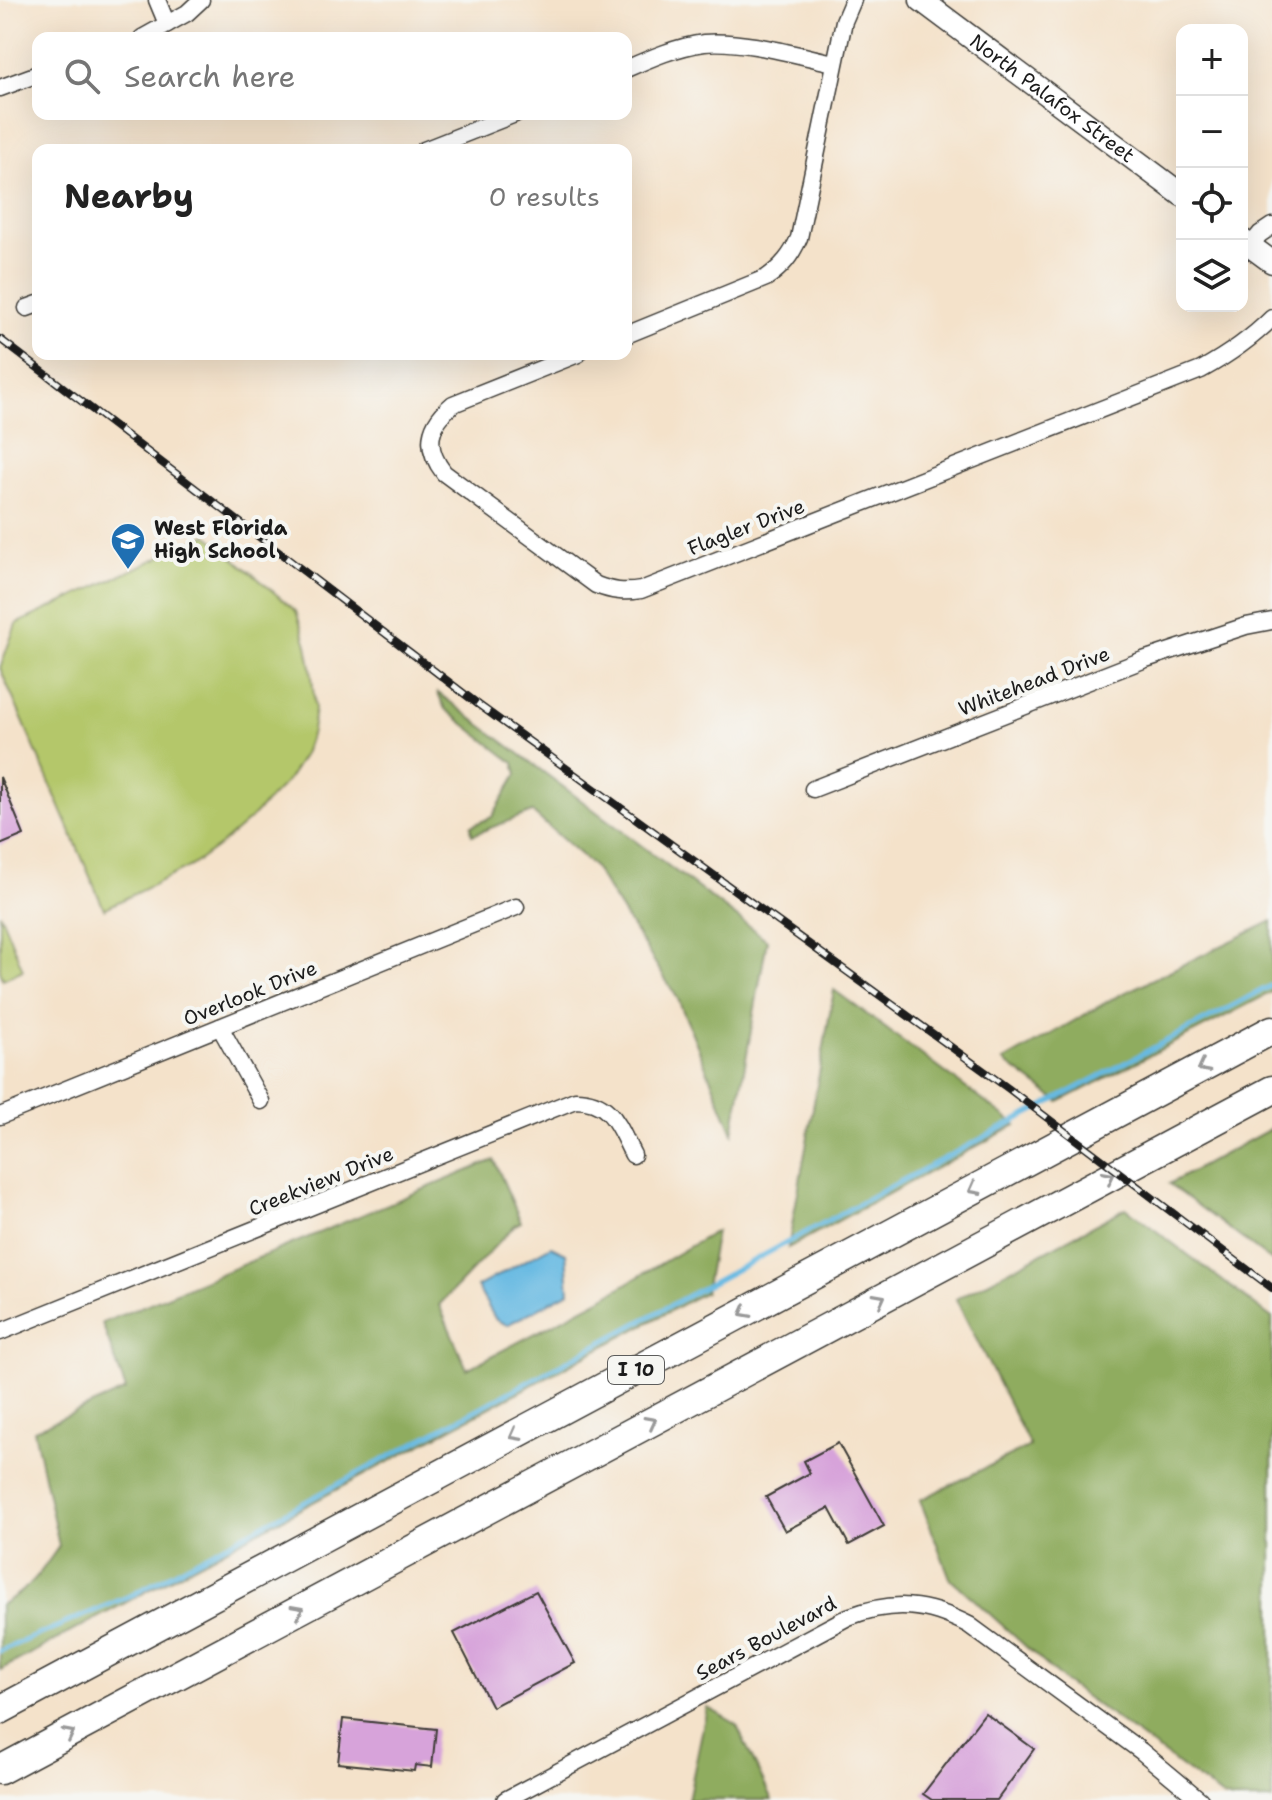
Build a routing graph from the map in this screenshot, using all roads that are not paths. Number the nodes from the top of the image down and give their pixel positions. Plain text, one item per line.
1 (157, 0) edge
2 (201, 0) edge
3 (853, 0) edge
4 (921, 0) edge
5 (167, 24) junction
6 (153, 32) edge
7 (834, 63) junction
8 (633, 66) edge
9 (32, 76) edge
10 (0, 88) edge
11 (500, 120) edge
12 (439, 144) edge
13 (1176, 191) edge
14 (1272, 226) edge
15 (1248, 242) edge
16 (1248, 244) edge
17 (1272, 262) edge
18 (1272, 318) edge
19 (632, 333) edge
20 (563, 360) edge
21 (1272, 621) edge
22 (813, 789) dead end
23 (516, 907) dead end
24 (220, 1027) junction
25 (1272, 1030) edge
26 (1272, 1090) edge
27 (261, 1101) dead end
28 (0, 1116) edge
29 (633, 1155) dead end
30 (0, 1332) edge
31 (0, 1710) edge
32 (0, 1770) edge
33 (505, 1800) edge
34 (1200, 1800) edge

1 - 5 street
2 - 5 street
3 - 7 street
4 - 13 main road, North Palafox Street
5 - 6 street
7 - 8 street
7 - 19 street
9 - 10 street
11 - 12 street
14 - 15 street
16 - 17 main road
18 - 20 street, Flagler Drive
21 - 22 street, Whitehead Drive
23 - 24 street, Overlook Drive
24 - 27 street
24 - 28 street, Overlook Drive
25 -> 31 highway, I 10
32 -> 26 highway, I 10
29 - 30 street, Creekview Drive
33 - 34 street, Sears Boulevard

